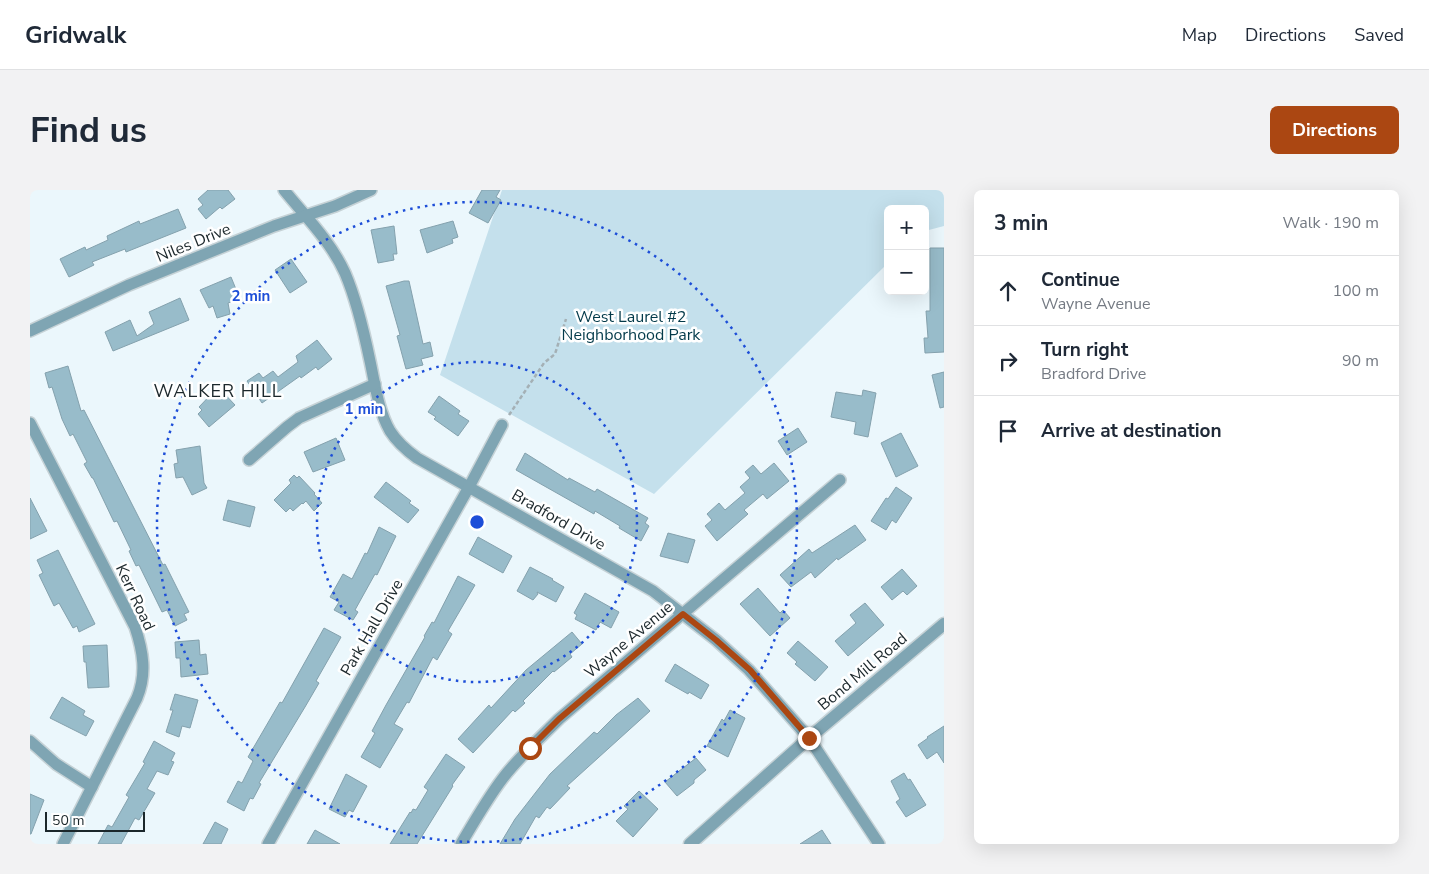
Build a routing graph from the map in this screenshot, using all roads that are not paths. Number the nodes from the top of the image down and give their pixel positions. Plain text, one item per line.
1 (284, 190) edge
2 (371, 190) edge
3 (304, 215) junction
4 (30, 331) edge
5 (375, 384) junction
6 (30, 423) edge
7 (502, 425) road end
8 (249, 460) dead end
9 (840, 480) dead end
10 (470, 487) junction
11 (683, 614) junction
12 (944, 624) edge
13 (809, 738) junction
14 (30, 740) edge
15 (92, 787) junction
16 (62, 844) edge
17 (268, 844) edge
18 (461, 844) edge
19 (690, 844) edge
20 (879, 844) edge

1 - 3 street, Bradford Drive
2 - 3 street, Niles Drive
3 - 4 street, Niles Drive
3 - 5 street, Bradford Drive
5 - 8 street
5 - 10 street, Bradford Drive
6 - 15 street, Kerr Road
7 - 10 street, Park Hall Drive
9 - 11 street, Wayne Avenue
10 - 11 street, Bradford Drive
10 - 17 street, Park Hall Drive
11 - 13 street, Bradford Drive
11 - 18 street, Wayne Avenue
12 - 13 street, Bond Mill Road
13 - 19 street, Bond Mill Road
13 - 20 street, Bradford Drive
14 - 15 street
15 - 16 street, Kerr Road

